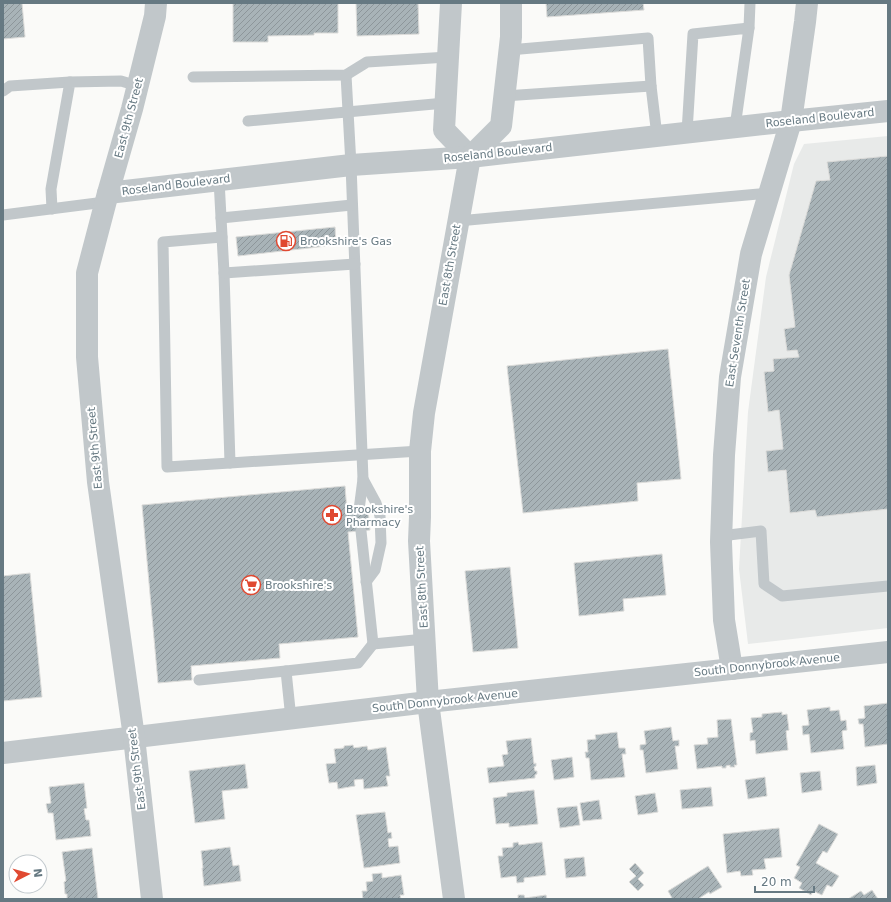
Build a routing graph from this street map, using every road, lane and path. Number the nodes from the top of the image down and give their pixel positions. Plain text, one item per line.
1 (156, 3) edge
2 (451, 3) edge
3 (511, 3) edge
4 (750, 3) edge
5 (807, 3) edge
6 (749, 28) junction
7 (509, 50) junction
8 (448, 57) junction
9 (346, 75) junction
10 (193, 77) dead end
11 (70, 82) junction
12 (138, 86) junction
13 (651, 86) junction
14 (3, 91) edge
15 (504, 96) junction
16 (445, 103) junction
17 (888, 111) edge
18 (348, 112) junction
19 (248, 121) dead end
20 (791, 121) junction
21 (735, 127) junction
22 (687, 132) junction
23 (657, 136) junction
24 (470, 157) junction
25 (351, 165) junction
26 (219, 180) junction
27 (769, 193) junction
28 (107, 198) junction
29 (352, 205) junction
30 (52, 209) junction
31 (3, 215) edge
32 (221, 218) junction
33 (458, 221) junction
34 (222, 237) junction
35 (355, 264) junction
36 (224, 273) junction
37 (420, 451) junction
38 (362, 454) junction
39 (230, 463) junction
40 (363, 479) junction
41 (359, 510) dead end
42 (361, 531) dead end
43 (721, 536) junction
44 (366, 582) junction
45 (888, 586) edge
46 (425, 639) junction
47 (374, 644) junction
48 (888, 652) edge
49 (732, 669) junction
50 (286, 671) junction
51 (199, 680) dead end
52 (428, 702) junction
53 (291, 719) junction
54 (134, 737) junction
55 (3, 753) edge
56 (152, 899) edge
57 (454, 899) edge

1 - 12 street, East 9th Street
2 - 8 street
3 - 7 street
4 - 6 lane
5 - 20 street, East Seventh Street
6 - 21 lane
6 - 22 lane
7 - 13 lane
7 - 15 street
8 - 9 lane
8 - 16 street
9 - 10 lane
9 - 18 lane
11 - 12 lane
11 - 14 lane
11 - 30 lane
12 - 28 street, East 9th Street
13 - 15 lane
13 - 23 lane
15 - 24 street
16 - 18 lane
16 - 24 street
17 - 20 street, Roseland Boulevard
18 - 19 lane
18 - 25 lane
20 - 21 street, Roseland Boulevard
20 - 27 street, East Seventh Street
21 - 22 street, Roseland Boulevard
22 - 23 street, Roseland Boulevard
23 - 24 street, Roseland Boulevard
24 - 25 street, Roseland Boulevard
24 - 33 street, East 8th Street
25 - 26 street, Roseland Boulevard
25 - 29 lane
26 - 28 street, Roseland Boulevard
26 - 32 lane
27 - 33 lane
27 - 43 street, East Seventh Street
28 - 30 lane
28 - 54 street, East 9th Street
29 - 32 lane
29 - 35 lane
30 - 31 lane
32 - 34 lane
33 - 37 street, East 8th Street
34 - 36 lane
34 - 39 lane
35 - 36 lane
35 - 38 lane
36 - 39 lane
37 - 38 lane
37 - 46 street, East 8th Street
38 - 39 lane
38 - 40 lane
40 - 41 lane
40 - 44 lane
42 - 44 lane
43 - 45 lane
43 - 49 street, East Seventh Street
44 - 47 lane
46 - 47 lane
46 - 52 street, East 8th Street
47 - 50 lane
48 - 49 street, South Donnybrook Avenue
49 - 52 street, South Donnybrook Avenue
50 - 51 lane
50 - 53 lane
52 - 53 street, South Donnybrook Avenue
52 - 57 street, East 8th Street
53 - 54 street, South Donnybrook Avenue
54 - 55 street, South Donnybrook Avenue
54 - 56 street, East 9th Street

